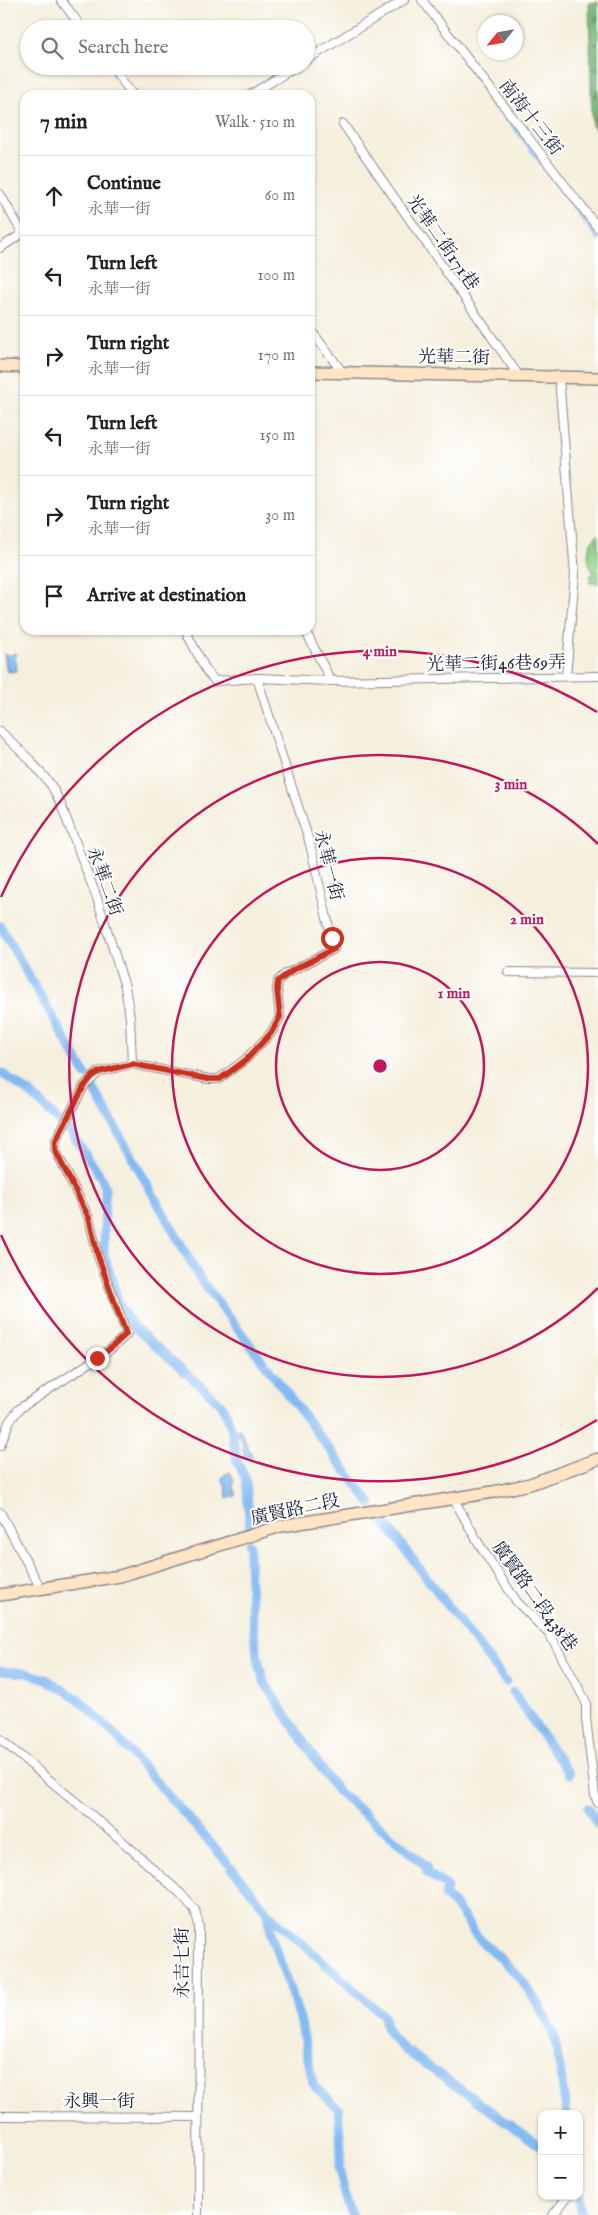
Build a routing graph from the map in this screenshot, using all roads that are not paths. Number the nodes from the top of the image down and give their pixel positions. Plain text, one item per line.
1 (61, 0) edge
2 (404, 0) edge
3 (422, 0) edge
4 (75, 20) edge
5 (315, 54) edge
6 (118, 75) edge
7 (282, 75) edge
8 (129, 90) edge
9 (258, 90) edge
10 (343, 124) dead end
11 (0, 194) edge
12 (20, 226) edge
13 (598, 228) edge
14 (20, 236) edge
15 (0, 248) edge
16 (315, 336) edge
17 (0, 366) edge
18 (20, 367) edge
19 (315, 372) edge
20 (343, 373) junction
21 (519, 376) junction
22 (560, 378) junction
23 (598, 378) edge
24 (188, 635) edge
25 (308, 635) edge
26 (566, 676) junction
27 (598, 676) edge
28 (257, 678) junction
29 (331, 681) junction
30 (0, 731) edge
31 (508, 972) dead end
32 (598, 973) edge
33 (132, 1064) junction
34 (0, 1446) edge
35 (598, 1460) edge
36 (453, 1498) junction
37 (0, 1512) edge
38 (41, 1589) junction
39 (0, 1596) edge
40 (0, 1739) edge
41 (598, 1803) edge
42 (0, 2116) edge
43 (197, 2117) junction
44 (565, 2200) edge
45 (198, 2215) edge
46 (553, 2215) edge

1 - 4 street
2 - 5 street
3 - 13 street, 南海十三街
6 - 8 street
7 - 9 street
10 - 21 street, 光華二街171巷
11 - 12 street
14 - 15 street
16 - 20 street
17 - 18 street
19 - 20 street, 光華二街
20 - 21 street, 光華二街
21 - 22 street, 光華二街
22 - 23 street, 光華二街
22 - 26 street
24 - 28 street, 光華二街46巷69弄
25 - 29 street
26 - 27 street, 光華二街46巷69弄
26 - 29 street, 光華二街46巷69弄
28 - 29 street, 光華二街46巷69弄
28 - 33 street, 永華一街
30 - 33 street, 永華二街
31 - 32 street
33 - 34 street, 永華一街
35 - 36 street, 廣賢路二段
36 - 38 street, 廣賢路二段
36 - 41 street, 廣賢路二段438巷
37 - 38 street
38 - 39 street, 廣賢路二段
40 - 43 street, 永吉七街
42 - 43 street, 永興一街
43 - 45 street, 永吉七街
44 - 46 street

